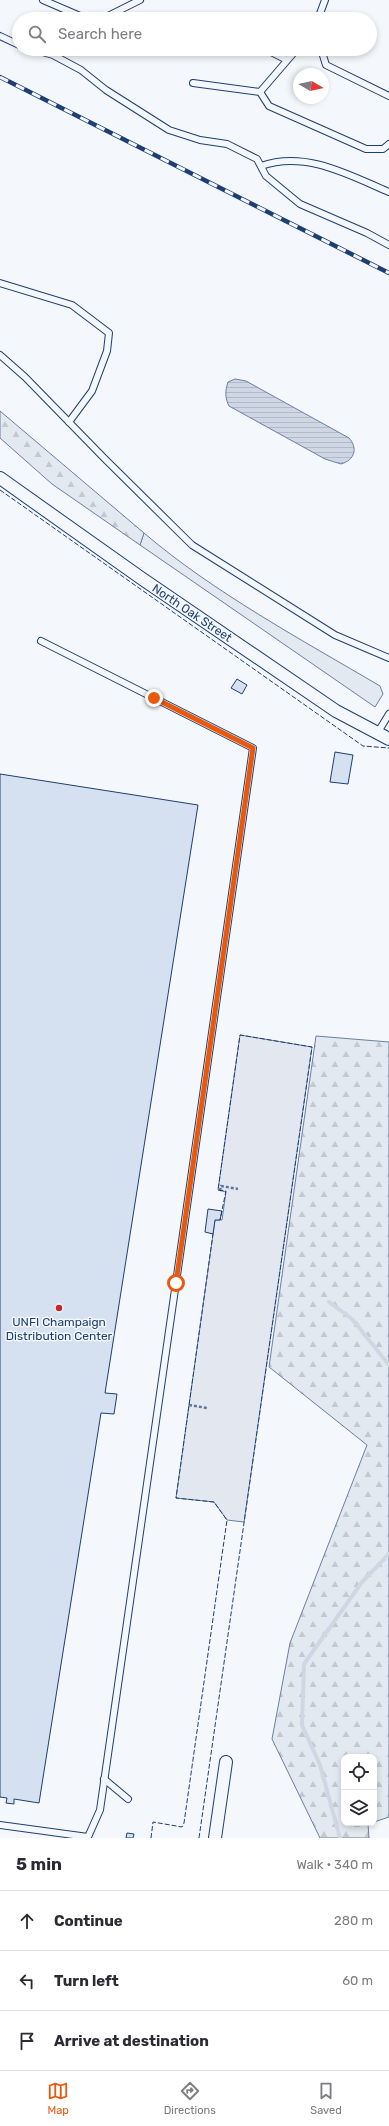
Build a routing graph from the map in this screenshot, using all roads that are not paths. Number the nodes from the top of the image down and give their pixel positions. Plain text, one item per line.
1 (43, 0) edge
2 (140, 0) edge
3 (325, 0) edge
4 (71, 12) edge
5 (116, 12) edge
6 (321, 12) edge
7 (0, 36) edge
8 (12, 42) edge
9 (53, 56) edge
10 (280, 56) edge
11 (291, 56) edge
12 (323, 56) edge
13 (288, 60) junction
14 (193, 83) dead end
15 (260, 92) junction
16 (389, 96) edge
17 (389, 144) edge
18 (260, 166) junction
19 (389, 192) edge
20 (389, 245) edge
21 (0, 283) edge
22 (0, 355) edge
23 (69, 422) junction
24 (0, 478) edge
25 (41, 642) dead end
26 (389, 658) edge
27 (389, 714) edge
28 (378, 732) junction
29 (389, 739) edge
30 (226, 1762) dead end
31 (104, 1779) junction
32 (128, 1799) dead end
33 (0, 1825) edge
34 (215, 1838) edge

1 - 4 lane
2 - 5 lane
3 - 6 lane
7 - 8 lane
9 - 18 lane
10 - 13 lane
11 - 13 lane
12 - 16 lane
13 - 15 lane
14 - 15 lane
15 - 17 lane
18 - 19 lane
18 - 20 lane
21 - 23 lane
22 - 23 lane
23 - 26 lane
24 - 28 street, North Oak Street
25 - 31 lane
27 - 28 lane
28 - 29 street, North Oak Street
30 - 34 street
31 - 32 lane
31 - 33 lane

